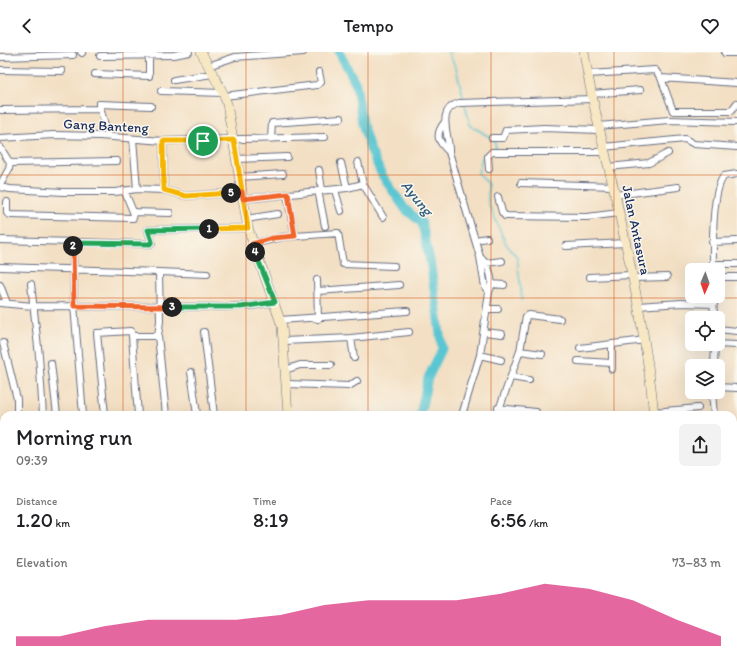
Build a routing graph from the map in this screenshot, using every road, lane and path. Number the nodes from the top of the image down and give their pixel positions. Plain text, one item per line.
1 (189, 52) edge
2 (201, 52) edge
3 (303, 52) edge
4 (584, 52) edge
5 (725, 53) edge
6 (737, 54) edge
7 (73, 55) dead end
8 (149, 55) junction
9 (100, 56) dead end
10 (0, 57) edge
11 (0, 70) edge
12 (210, 70) junction
13 (62, 71) dead end
14 (320, 72) dead end
15 (94, 74) dead end
16 (588, 74) junction
17 (661, 78) junction
18 (174, 80) dead end
19 (737, 83) edge
20 (640, 90) dead end
21 (161, 91) dead end
22 (224, 95) junction
23 (592, 97) junction
24 (737, 103) edge
25 (151, 106) dead end
26 (100, 109) junction
27 (0, 110) edge
28 (342, 118) dead end
29 (737, 122) edge
30 (599, 128) junction
31 (108, 136) junction
32 (325, 137) dead end
33 (0, 138) edge
34 (492, 138) dead end
35 (133, 139) junction
36 (271, 139) junction
37 (234, 140) junction
38 (163, 141) junction
39 (0, 147) edge
40 (737, 147) edge
41 (604, 149) junction
42 (668, 153) dead end
43 (287, 158) dead end
44 (236, 159) junction
45 (117, 161) dead end
46 (358, 162) dead end
47 (10, 163) junction
48 (341, 163) dead end
49 (608, 167) junction
50 (488, 169) dead end
51 (319, 170) dead end
52 (282, 174) dead end
53 (737, 174) edge
54 (239, 177) junction
55 (520, 183) dead end
56 (363, 184) junction
57 (0, 186) edge
58 (678, 187) dead end
59 (346, 188) junction
60 (137, 189) junction
61 (124, 190) junction
62 (164, 190) junction
63 (320, 190) junction
64 (335, 190) junction
65 (614, 191) junction
66 (288, 194) junction
67 (242, 196) junction
68 (498, 197) dead end
69 (7, 202) dead end
70 (341, 211) dead end
71 (133, 212) junction
72 (170, 213) dead end
73 (619, 213) junction
74 (278, 214) dead end
75 (383, 217) dead end
76 (247, 223) junction
77 (325, 226) dead end
78 (295, 236) junction
79 (487, 238) dead end
80 (0, 240) edge
81 (475, 240) junction
82 (737, 241) edge
83 (712, 242) junction
84 (73, 243) junction
85 (625, 243) junction
86 (252, 244) junction
87 (566, 246) dead end
88 (480, 257) junction
89 (502, 260) dead end
90 (486, 263) junction
91 (713, 263) edge
92 (737, 264) edge
93 (0, 266) edge
94 (394, 266) dead end
95 (725, 266) edge
96 (73, 268) junction
97 (159, 272) junction
98 (207, 274) dead end
99 (632, 276) junction
100 (725, 276) edge
101 (590, 277) dead end
102 (667, 277) dead end
103 (737, 277) edge
104 (317, 280) dead end
105 (30, 284) dead end
106 (491, 284) junction
107 (0, 285) edge
108 (399, 285) dead end
109 (504, 285) dead end
110 (318, 291) junction
111 (489, 292) junction
112 (275, 302) junction
113 (3, 303) edge
114 (714, 304) joint
115 (33, 306) junction
116 (74, 306) junction
117 (159, 306) junction
118 (638, 306) junction
119 (488, 309) junction
120 (498, 310) dead end
121 (407, 311) dead end
122 (714, 311) edge
123 (318, 318) junction
124 (560, 319) dead end
125 (280, 320) junction
126 (725, 330) edge
127 (737, 331) edge
128 (204, 332) dead end
129 (409, 332) dead end
130 (484, 332) junction
131 (502, 334) dead end
132 (132, 336) junction
133 (158, 336) junction
134 (351, 338) junction
135 (645, 340) junction
136 (284, 341) junction
137 (3, 343) dead end
138 (725, 344) edge
139 (612, 345) junction
140 (737, 345) edge
141 (580, 348) dead end
142 (520, 351) junction
143 (542, 354) dead end
144 (480, 355) junction
145 (354, 358) dead end
146 (500, 360) dead end
147 (578, 361) dead end
148 (51, 363) dead end
149 (331, 366) dead end
150 (286, 369) junction
151 (191, 372) dead end
152 (511, 377) junction
153 (358, 380) dead end
154 (529, 380) dead end
155 (286, 384) junction
156 (725, 387) edge
157 (737, 388) edge
158 (713, 399) edge
159 (498, 408) junction
160 (698, 408) dead end
161 (17, 411) edge
162 (43, 411) edge
163 (57, 411) edge
164 (83, 411) edge
165 (105, 411) edge
166 (138, 411) edge
167 (166, 411) edge
168 (196, 411) edge
169 (214, 411) edge
170 (288, 411) edge
171 (463, 411) edge
172 (498, 411) edge
173 (526, 411) edge
174 (654, 411) edge
175 (676, 411) edge
176 (714, 411) edge

1 - 8 street
2 - 12 street
3 - 12 street
4 - 16 street, Jalan Antasura
5 - 6 street
7 - 10 street
8 - 9 street
8 - 15 street
11 - 13 street
12 - 18 street
12 - 22 street
14 - 22 street
16 - 17 street
16 - 23 street, Jalan Antasura
17 - 19 street
17 - 24 street
20 - 23 street
21 - 22 street
22 - 37 street
23 - 30 street, Jalan Antasura
23 - 81 street
25 - 26 street
26 - 27 street
26 - 31 street
28 - 36 street
29 - 30 street
30 - 34 street
30 - 41 street, Jalan Antasura
31 - 33 street, Gang Banteng
31 - 35 street, Gang Banteng
32 - 36 street, Gang Banteng
35 - 38 street, Gang Banteng
35 - 60 street
36 - 37 street, Gang Banteng
37 - 38 street, Gang Banteng
37 - 44 street
38 - 62 street
39 - 47 street
40 - 41 street
41 - 49 street, Jalan Antasura
41 - 50 street
42 - 49 street
43 - 44 street
44 - 54 street
45 - 47 street
46 - 56 street
47 - 57 street
48 - 59 street
49 - 65 street, Jalan Antasura
51 - 63 street
52 - 54 street
53 - 83 street
54 - 67 street
55 - 65 street
56 - 59 street
56 - 75 street
57 - 61 street
58 - 65 street
59 - 64 street
60 - 61 street
60 - 62 street
61 - 71 street
62 - 67 street
63 - 64 street
63 - 66 street
63 - 77 street
64 - 70 street
65 - 73 street, Jalan Antasura
66 - 67 street
66 - 78 street
67 - 76 street
68 - 73 street
69 - 71 street
71 - 72 street
73 - 85 street, Jalan Antasura
74 - 76 street
76 - 84 street
76 - 86 street
78 - 86 street
78 - 94 street
79 - 81 street
80 - 84 street
81 - 88 street
82 - 83 street
83 - 91 street
84 - 96 street
85 - 87 street
85 - 99 street, Jalan Antasura
86 - 112 street
88 - 90 street
88 - 111 street
89 - 90 street
90 - 106 street
92 - 95 street
93 - 96 street
96 - 97 street
96 - 116 street
97 - 98 street
97 - 117 street
99 - 101 street
99 - 102 street
99 - 118 street, Jalan Antasura
100 - 103 street
104 - 110 street
105 - 115 street
106 - 109 street
106 - 111 street
107 - 113 street
108 - 110 street
110 - 123 street
111 - 119 street
112 - 117 street
112 - 125 street
113 - 115 street
114 - 118 street
114 - 122 street
115 - 116 street
115 - 162 street
116 - 117 street
116 - 164 street
117 - 133 street
118 - 135 street, Jalan Antasura
119 - 120 street
119 - 130 street
121 - 123 street
123 - 125 street
124 - 142 street
125 - 136 street
126 - 127 street
128 - 169 street
129 - 134 street
130 - 131 street
130 - 144 street
132 - 133 street
132 - 165 street
132 - 166 street
133 - 167 street
134 - 136 street
134 - 145 street
135 - 139 street
135 - 174 street, Jalan Antasura
136 - 150 street
137 - 161 street
138 - 140 street
139 - 141 street
139 - 147 street
142 - 143 street
142 - 152 street
144 - 146 street
144 - 171 street
148 - 163 street
149 - 150 street
150 - 155 street
151 - 168 street
152 - 154 street
152 - 159 street
153 - 155 street
155 - 170 street
156 - 157 street
158 - 176 street
159 - 172 street
159 - 173 street
160 - 175 street

